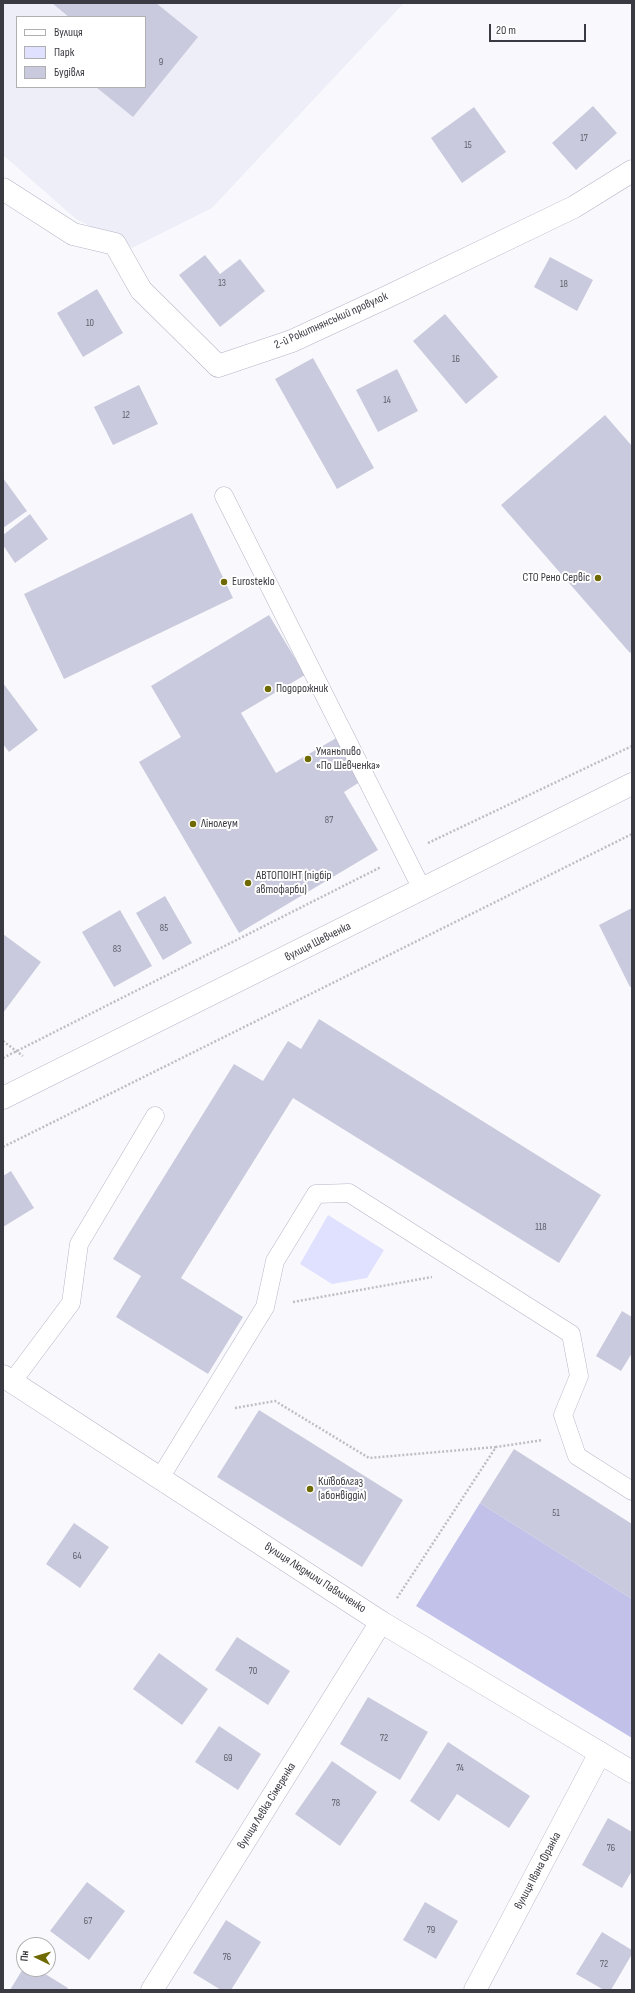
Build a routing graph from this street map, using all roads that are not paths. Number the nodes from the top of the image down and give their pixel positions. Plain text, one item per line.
1 (632, 171) edge
2 (3, 189) edge
3 (224, 496) dead end
4 (632, 784) edge
5 (422, 890) junction
6 (3, 1098) edge
7 (155, 1116) dead end
8 (7, 1379) edge
9 (160, 1478) junction
10 (632, 1491) edge
11 (381, 1622) junction
12 (600, 1753) junction
13 (632, 1772) edge
14 (152, 1990) edge
15 (475, 1990) edge

1 - 2 street, 2-й Рокитнянський провулок
3 - 5 lane
4 - 5 street, вулиця Шевченка
5 - 6 street, вулиця Шевченка
7 - 8 lane
8 - 9 street, вулиця Людмили Павличенко
9 - 10 lane
9 - 11 street, вулиця Людмили Павличенко
11 - 12 street, вулиця Людмили Павличенко
11 - 14 street, вулиця Левка Сімеренка
12 - 13 street, вулиця Людмили Павличенко
12 - 15 street, вулиця Івана Франка

